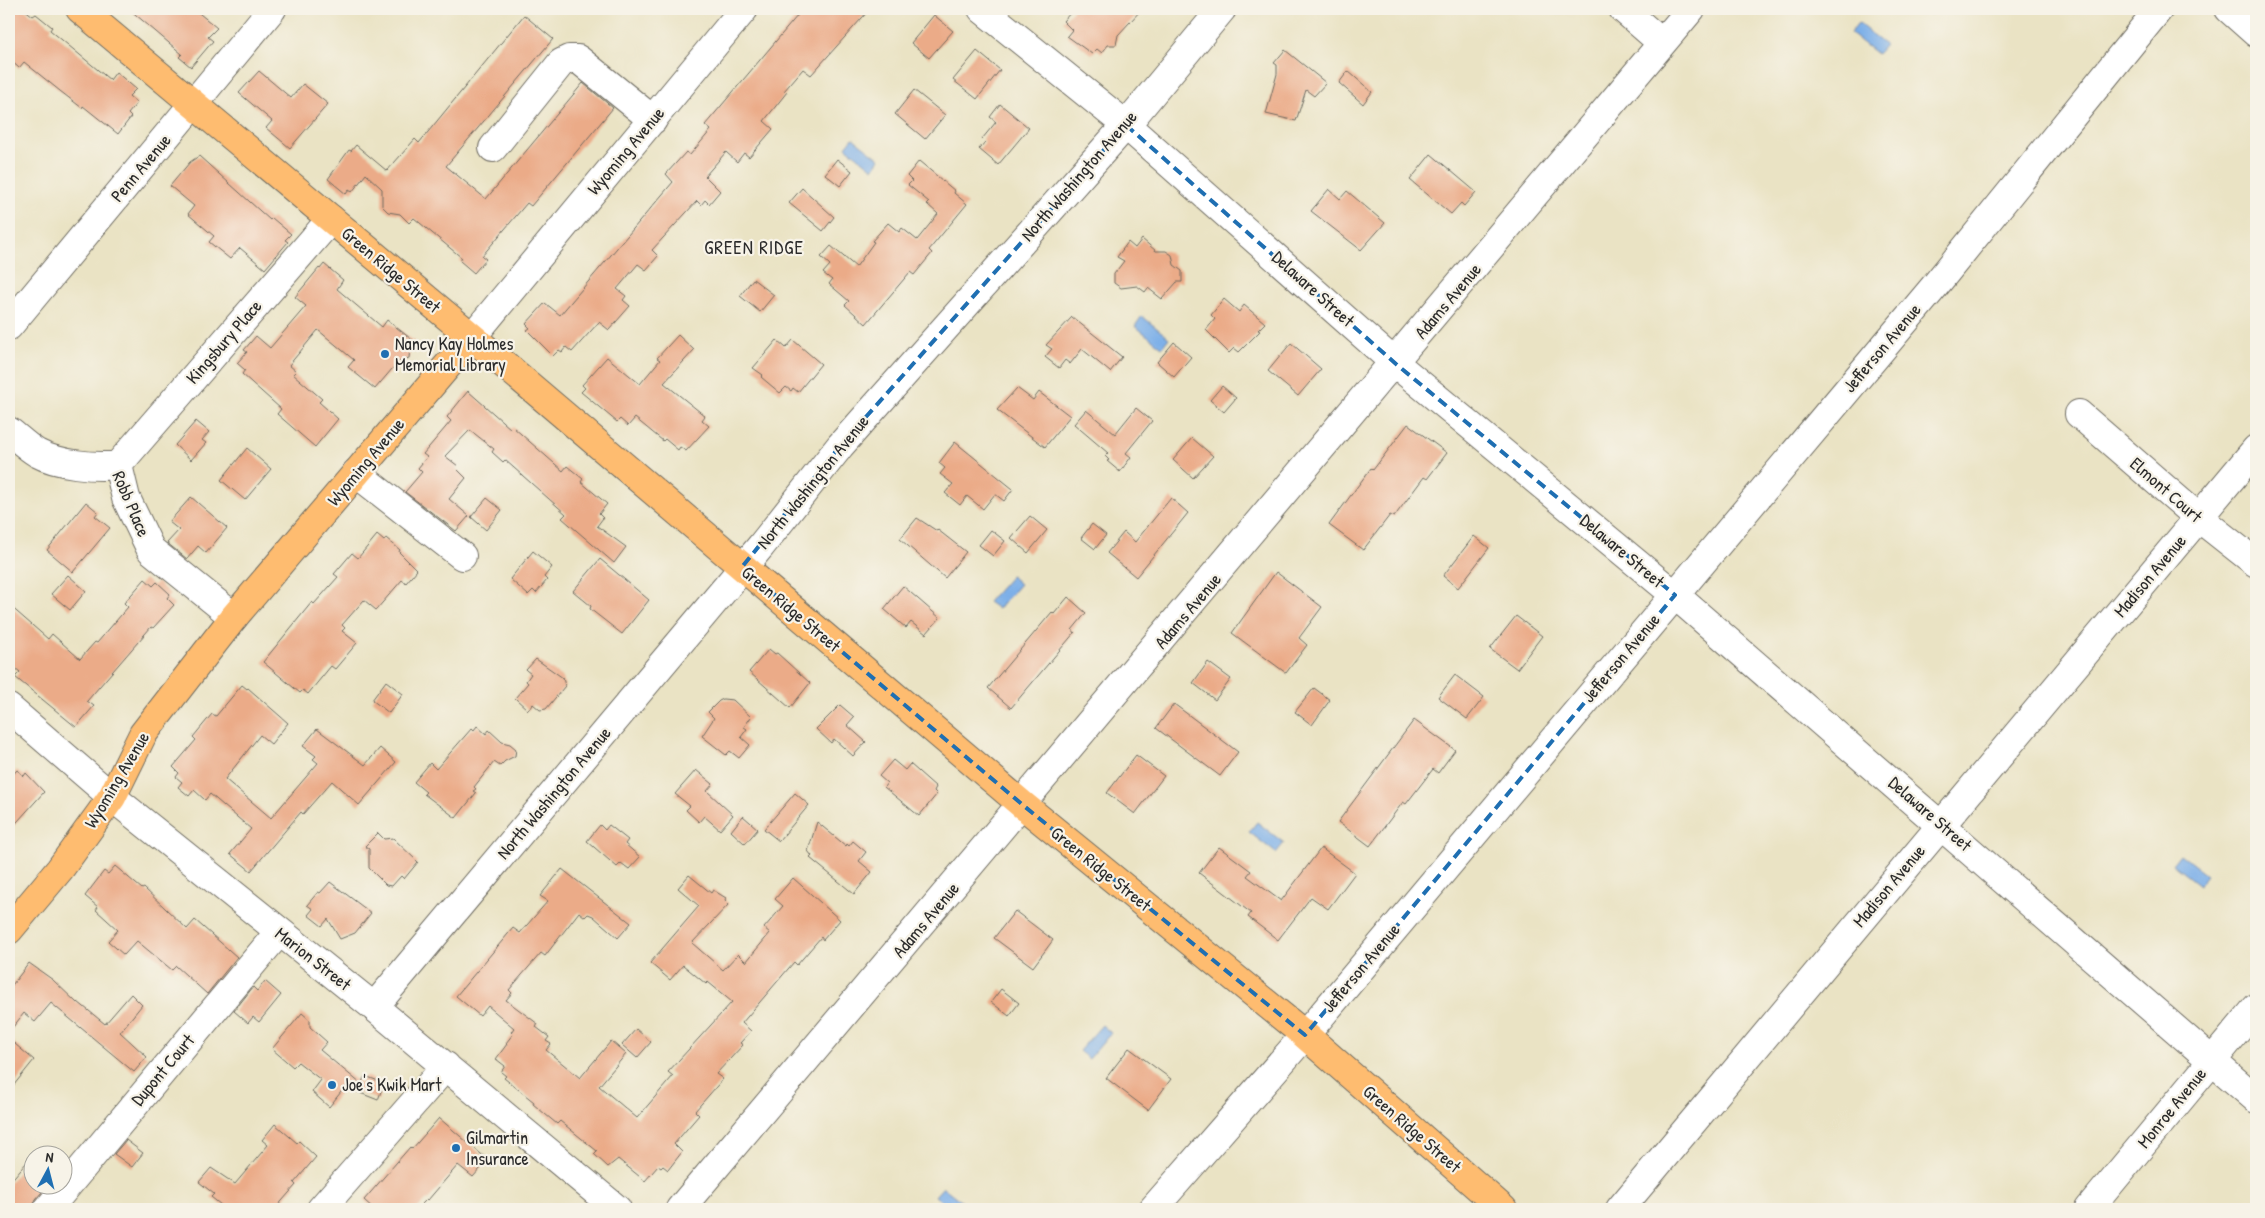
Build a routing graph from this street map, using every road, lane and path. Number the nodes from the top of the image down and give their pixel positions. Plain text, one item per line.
1 (80, 9) edge
2 (272, 9) edge
3 (744, 9) edge
4 (982, 9) edge
5 (1222, 9) edge
6 (1623, 9) edge
7 (1690, 9) edge
8 (2159, 9) edge
9 (2229, 9) edge
10 (2256, 33) edge
11 (1662, 43) junction
12 (194, 104) junction
13 (653, 120) junction
14 (1126, 125) junction
15 (493, 148) dead end
16 (331, 220) junction
17 (9, 326) edge
18 (472, 337) junction
19 (1396, 364) junction
20 (2079, 414) dead end
21 (9, 431) edge
22 (2256, 449) edge
23 (118, 465) junction
24 (356, 473) junction
25 (2199, 518) junction
26 (462, 556) dead end
27 (2256, 563) edge
28 (742, 568) junction
29 (1675, 594) junction
30 (234, 617) junction
31 (9, 708) edge
32 (112, 797) junction
33 (1024, 806) junction
34 (1941, 824) junction
35 (9, 930) edge
36 (279, 932) junction
37 (374, 1007) junction
38 (2256, 1008) edge
39 (1305, 1035) junction
40 (2211, 1061) junction
41 (446, 1066) junction
42 (2256, 1099) edge
43 (48, 1209) edge
44 (321, 1209) edge
45 (617, 1209) edge
46 (680, 1209) edge
47 (1153, 1209) edge
48 (1503, 1209) edge
49 (1620, 1209) edge
50 (2089, 1209) edge

1 - 12 main road, Green Ridge Street
2 - 12 street, Penn Avenue
3 - 13 street, Wyoming Avenue
4 - 14 street, Delaware Street
5 - 14 street, North Washington Avenue
6 - 11 street
7 - 11 street, Adams Avenue
8 - 29 street, Jefferson Avenue
9 - 10 street
11 - 19 street, Adams Avenue
12 - 16 main road, Green Ridge Street
12 - 17 street, Penn Avenue
13 - 15 street
13 - 18 street, Wyoming Avenue
14 - 19 street, Delaware Street
14 - 28 street, North Washington Avenue
16 - 18 main road, Green Ridge Street
16 - 23 street, Kingsbury Place
18 - 24 main road, Wyoming Avenue
18 - 28 main road, Green Ridge Street
19 - 29 street, Delaware Street
19 - 33 street, Adams Avenue
20 - 25 street, Elmont Court
21 - 23 street, Robb Place
22 - 25 street, Madison Avenue
23 - 30 street, Robb Place
24 - 26 street
24 - 30 main road, Wyoming Avenue
25 - 27 street, Elmont Court
25 - 34 street, Madison Avenue
28 - 33 main road, Green Ridge Street
28 - 37 street, North Washington Avenue
29 - 34 street, Delaware Street
29 - 39 street, Jefferson Avenue
30 - 32 main road, Wyoming Avenue
31 - 32 street, Marion Street
32 - 35 main road, Wyoming Avenue
32 - 36 street, Marion Street
33 - 39 main road, Green Ridge Street
33 - 46 street, Adams Avenue
34 - 40 street, Delaware Street
34 - 49 street, Madison Avenue
36 - 37 street, Marion Street
36 - 43 street, Dupont Court
37 - 41 street, Marion Street
38 - 40 street, Monroe Avenue
39 - 47 street, Jefferson Avenue
39 - 48 main road, Green Ridge Street
40 - 42 street, Delaware Street
40 - 50 street, Monroe Avenue
41 - 44 street
41 - 45 street, Marion Street

